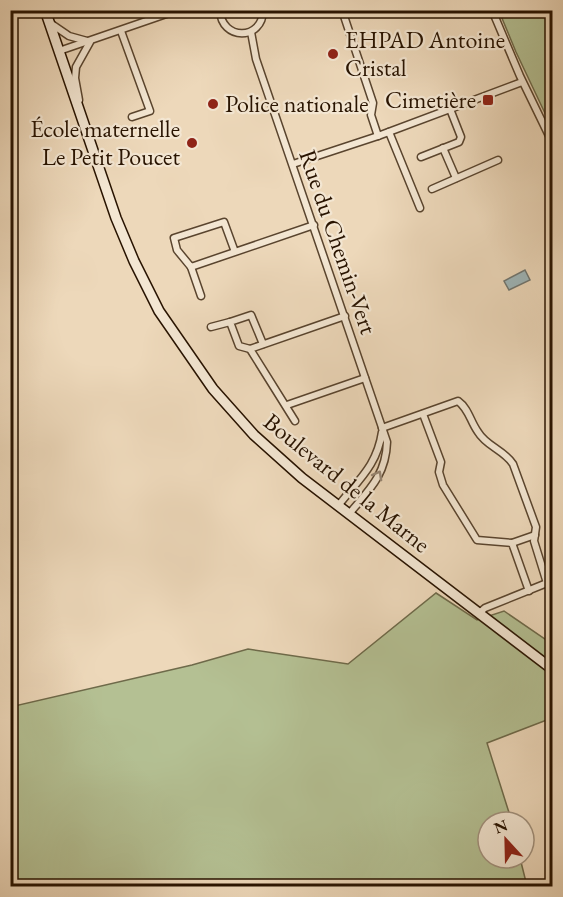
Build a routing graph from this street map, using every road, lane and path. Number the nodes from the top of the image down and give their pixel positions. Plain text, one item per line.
1 (45, 10) edge
2 (178, 10) edge
3 (207, 10) edge
4 (263, 10) edge
5 (342, 10) edge
6 (492, 10) edge
7 (220, 12) edge
8 (49, 22) junction
9 (121, 31) junction
10 (251, 32) junction
11 (90, 42) junction
12 (59, 51) junction
13 (522, 81) junction
14 (79, 109) junction
15 (450, 109) junction
16 (132, 117) dead end
17 (389, 132) junction
18 (378, 136) junction
19 (552, 142) edge
20 (443, 148) junction
21 (421, 157) dead end
22 (498, 160) dead end
23 (293, 164) junction
24 (456, 178) junction
25 (432, 189) dead end
26 (420, 208) dead end
27 (314, 225) junction
28 (235, 252) junction
29 (191, 267) junction
30 (201, 296) dead end
31 (345, 316) junction
32 (230, 322) junction
33 (211, 327) dead end
34 (262, 344) junction
35 (250, 349) junction
36 (365, 378) junction
37 (286, 405) junction
38 (423, 414) junction
39 (295, 421) dead end
40 (382, 428) junction
41 (339, 506) junction
42 (349, 514) junction
43 (535, 535) junction
44 (512, 543) junction
45 (550, 582) edge
46 (529, 591) junction
47 (479, 613) junction
48 (552, 669) edge

1 - 8 main road, Boulevard de la Marne
2 - 9 street
3 - 7 street
4 - 10 street
5 - 18 street
6 - 13 street
7 - 10 street
8 - 11 street
8 - 12 main road, Boulevard de la Marne
9 - 11 street
9 - 16 street
10 - 23 street, Rue du Chemin-Vert
11 - 12 street
11 - 14 street
12 - 14 main road, Boulevard de la Marne
13 - 15 street
13 - 19 street
14 - 41 main road, Boulevard de la Marne
15 - 17 street
15 - 20 street
17 - 18 street
17 - 26 street
18 - 23 street
20 - 21 street
20 - 24 street
22 - 24 street
23 - 27 street, Rue du Chemin-Vert
24 - 25 street
27 - 28 street
27 - 31 street, Rue du Chemin-Vert
28 - 29 street
28 - 29 street
29 - 30 street
31 - 34 street
31 - 36 street, Rue du Chemin-Vert
32 - 33 street
32 - 34 street
32 - 35 street
34 - 35 street
35 - 37 street
36 - 37 street
36 - 40 street, Rue du Chemin-Vert
37 - 39 street
38 - 40 street
38 - 43 street
38 - 44 street
40 - 41 street
42 -> 40 street, Rue du Chemin-Vert
41 - 42 main road, Boulevard de la Marne
42 - 47 main road, Boulevard de la Marne
43 - 44 street
43 - 45 street
44 - 46 street
45 - 46 street
46 - 47 street
47 - 48 main road, Boulevard de la Marne

